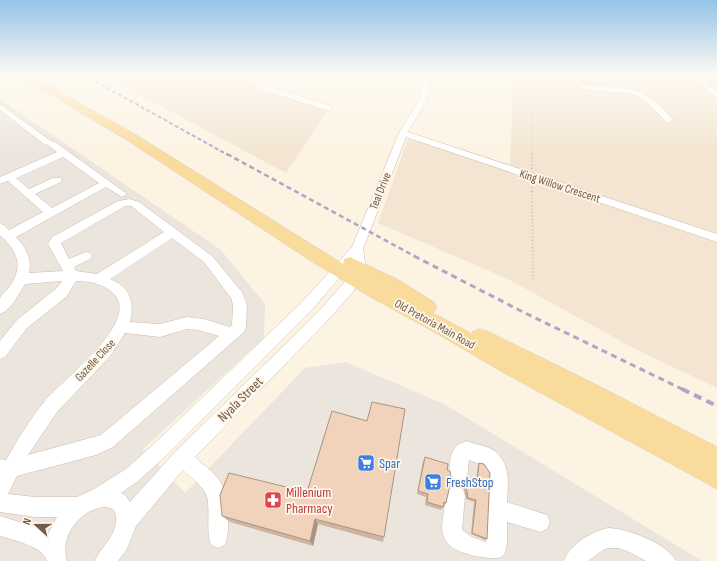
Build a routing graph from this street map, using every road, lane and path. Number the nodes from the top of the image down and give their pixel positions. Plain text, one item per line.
1 (68, 101) edge
2 (73, 101) edge
3 (307, 101) edge
4 (422, 101) edge
5 (650, 101) edge
6 (0, 106) edge
7 (78, 107) junction
8 (328, 108) dead end
9 (669, 120) dead end
10 (403, 133) junction
11 (64, 153) junction
12 (5, 179) edge
13 (57, 180) dead end
14 (106, 183) junction
15 (28, 193) junction
16 (122, 194) dead end
17 (52, 213) junction
18 (4, 232) edge
19 (173, 232) junction
20 (717, 238) edge
21 (86, 256) dead end
22 (350, 269) junction
23 (70, 271) junction
24 (20, 280) junction
25 (98, 280) junction
26 (0, 308) edge
27 (121, 327) junction
28 (232, 334) junction
29 (0, 352) edge
30 (182, 457) junction
31 (717, 460) edge
32 (10, 464) edge
33 (717, 476) edge
34 (0, 489) edge
35 (100, 496) junction
36 (0, 502) edge
37 (78, 507) junction
38 (497, 509) junction
39 (126, 522) junction
40 (540, 522) dead end
41 (0, 526) edge
42 (218, 538) dead end
43 (56, 556) edge
44 (110, 558) edge
45 (574, 561) edge
46 (666, 561) edge

1 - 7 main road, Old Pretoria Main Road
2 - 7 main road
3 - 8 street
4 - 10 street, Teal Drive
5 - 9 street
6 - 11 street
7 - 22 main road, Old Pretoria Main Road
10 - 20 street, King Willow Crescent
10 - 22 street, Teal Drive
11 - 12 street
11 - 14 street
12 - 15 street
13 - 15 street
14 - 16 street
14 - 17 street
15 - 17 street
17 - 18 street
18 - 24 street
19 - 23 street
19 - 25 street
19 - 28 street
21 - 23 street
22 - 30 street, Nyala Street
22 - 31 main road, Old Pretoria Main Road
22 - 33 main road, Old Pretoria Main Road
22 - 35 street, Nyala Street
23 - 24 street, Gazelle Close
23 - 25 street, Gazelle Close
23 - 29 street
24 - 26 street
25 - 27 street, Gazelle Close
27 - 28 street
27 - 32 street, Gazelle Close
28 - 32 street
30 - 39 street, Nyala Street
30 - 42 street
32 - 34 street, Gazelle Close
35 - 37 street, Nyala Street
35 - 39 street
36 - 37 street
37 - 43 street
38 - 38 street
38 - 40 street
39 - 44 street
41 - 43 street
45 - 46 street

